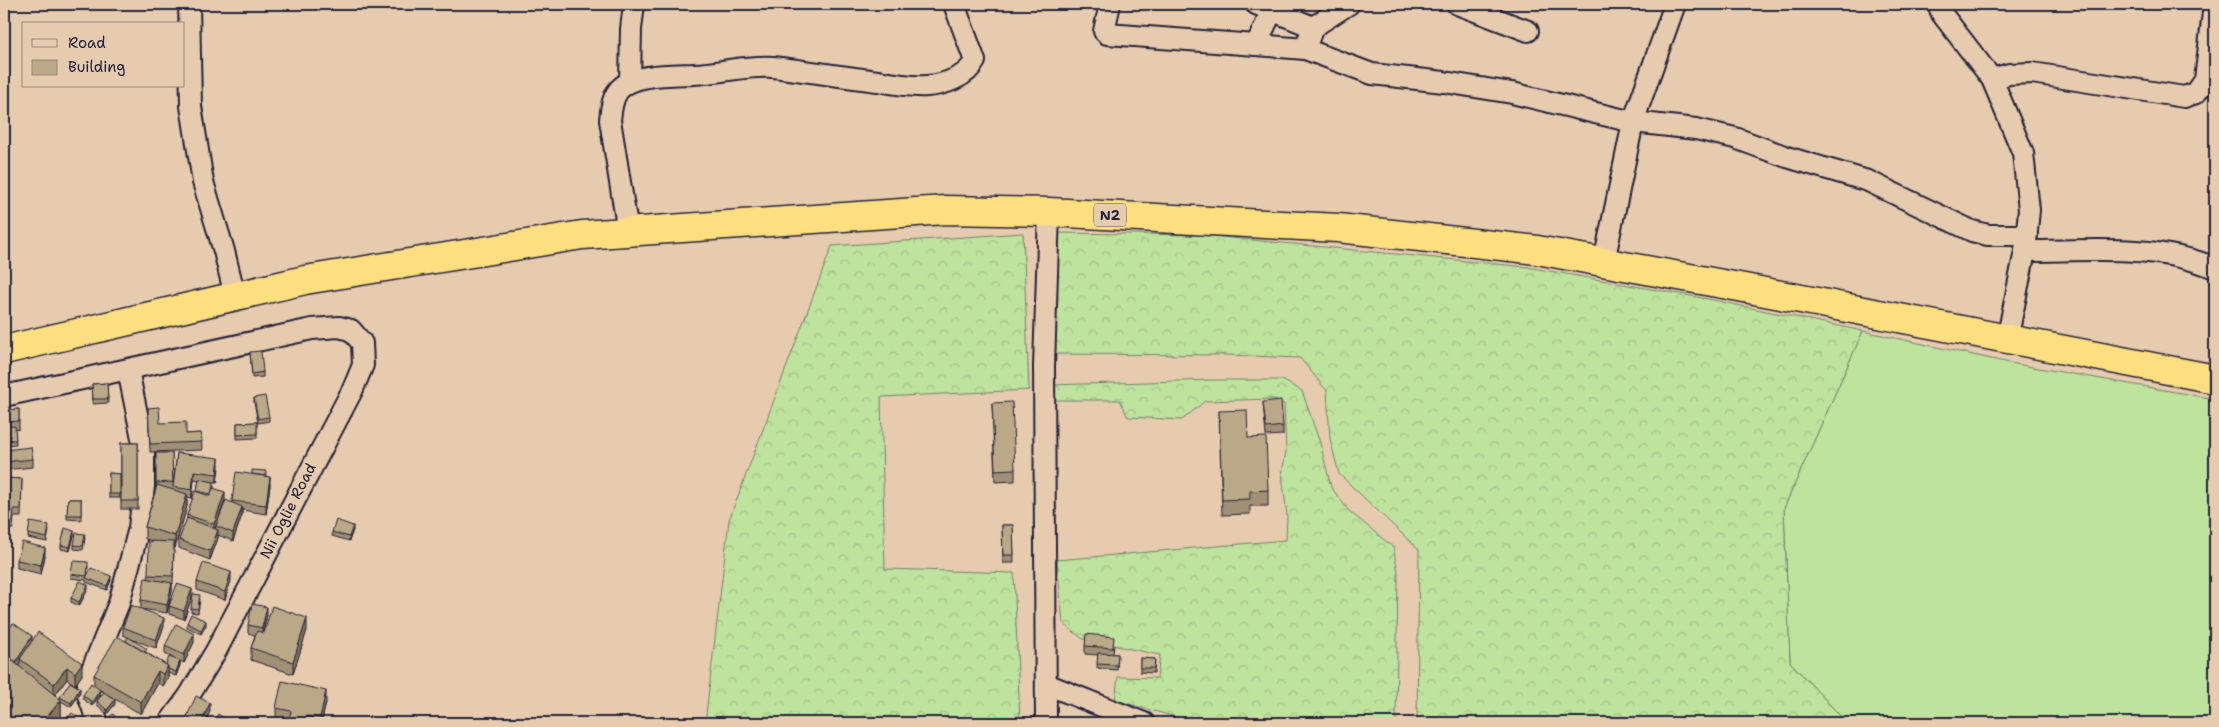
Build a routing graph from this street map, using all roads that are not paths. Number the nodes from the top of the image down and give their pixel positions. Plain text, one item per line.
1 (189, 4) edge
2 (634, 4) edge
3 (954, 4) edge
4 (1110, 4) edge
5 (1349, 4) edge
6 (1457, 4) edge
7 (1675, 4) edge
8 (1938, 4) edge
9 (2214, 4) edge
10 (1264, 7) edge
11 (1313, 27) junction
12 (1528, 31) dead end
13 (1256, 45) junction
14 (1305, 49) junction
15 (1992, 79) junction
16 (630, 82) junction
17 (1633, 122) junction
18 (1049, 212) junction
19 (628, 232) junction
20 (2026, 243) junction
21 (1604, 262) junction
22 (2215, 268) edge
23 (235, 296) junction
24 (2007, 340) junction
25 (4, 350) edge
26 (128, 370) junction
27 (2215, 379) edge
28 (4, 396) edge
29 (1046, 684) junction
30 (98, 723) edge
31 (169, 723) edge
32 (1046, 723) edge
33 (1144, 723) edge

1 - 23 street
2 - 16 street
3 - 16 street
4 - 13 street
5 - 11 street
6 - 12 street
7 - 17 street
8 - 15 street
9 - 15 street
10 - 11 street
10 - 13 street
11 - 14 street
13 - 14 street
14 - 17 street
15 - 20 street
16 - 19 street
17 - 20 street
17 - 21 street
18 - 19 highway, N2
18 - 21 highway, N2
18 - 29 street
19 - 23 highway, N2
20 - 22 street
20 - 24 street
21 - 24 highway, N2
23 - 25 highway, N2
24 - 27 highway, N2
26 - 28 street, Nii Oglie Road
26 - 30 street
26 - 31 street, Nii Oglie Road
29 - 32 street
29 - 33 street

